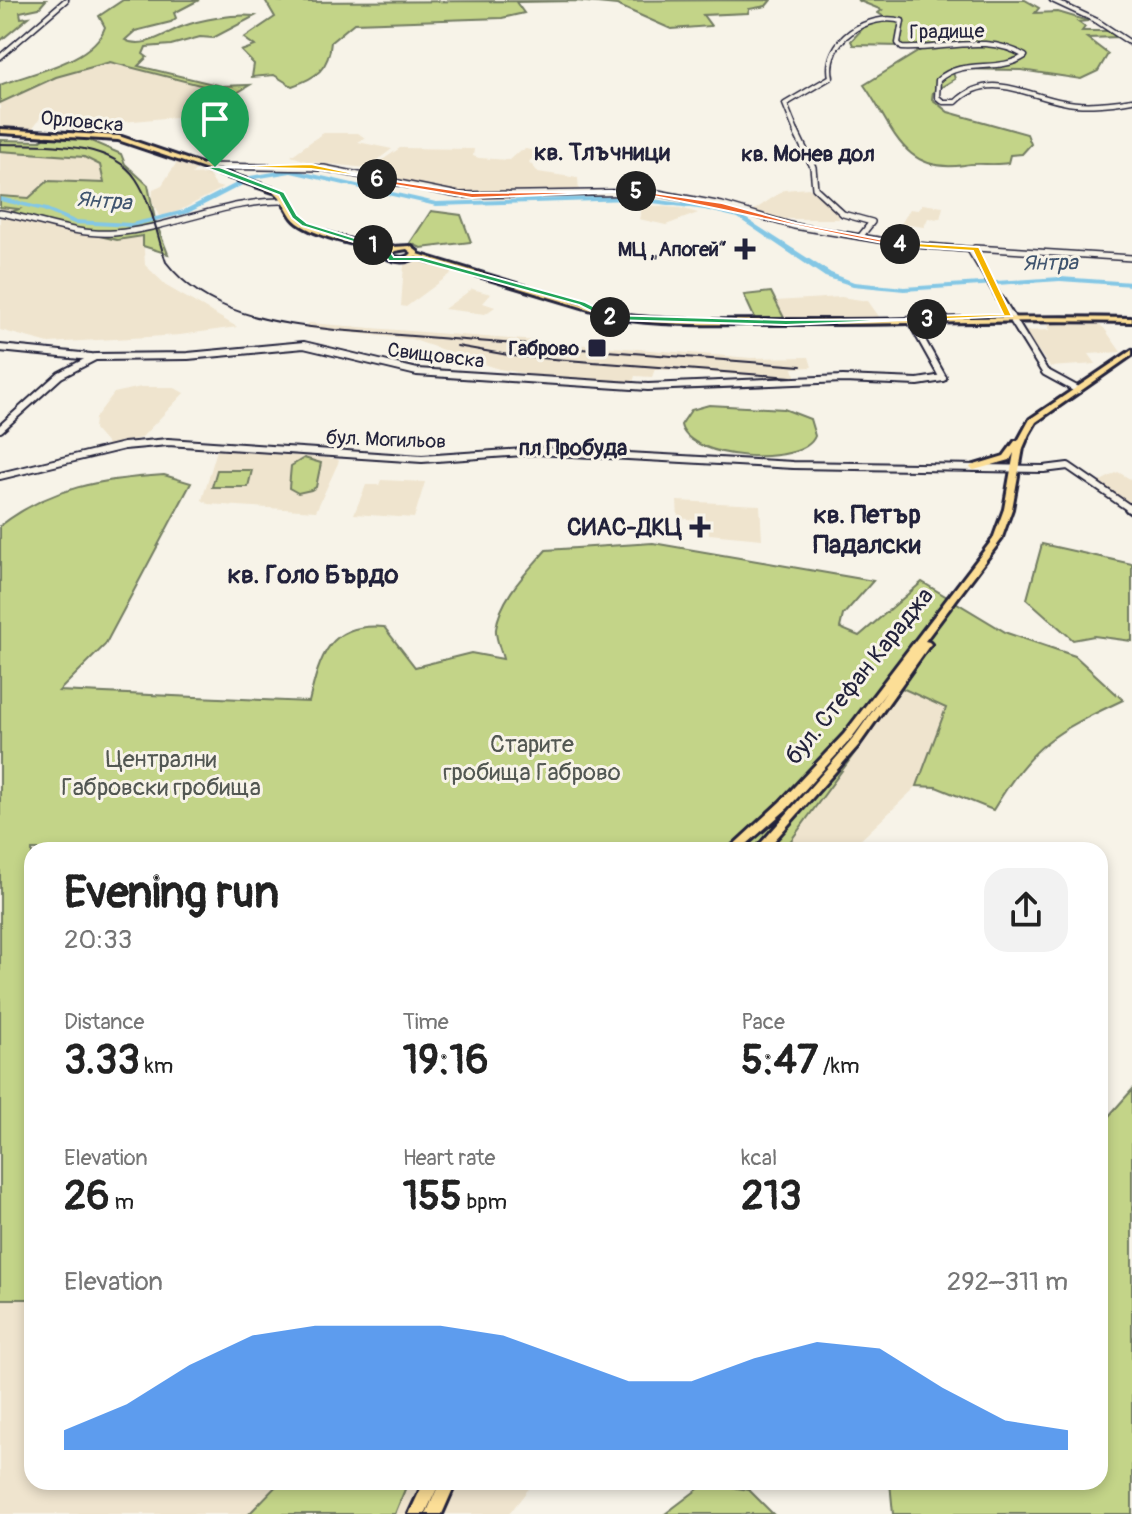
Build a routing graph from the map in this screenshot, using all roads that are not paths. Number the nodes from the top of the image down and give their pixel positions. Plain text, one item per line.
1 (67, 0) edge
2 (1052, 0) edge
3 (1132, 44) edge
4 (0, 57) edge
5 (1132, 100) edge
6 (0, 131) edge
7 (208, 167) junction
8 (288, 201) junction
9 (0, 213) edge
10 (860, 237) junction
11 (972, 249) junction
12 (388, 250) junction
13 (417, 256) junction
14 (1132, 258) edge
15 (1008, 316) junction
16 (910, 319) junction
17 (1128, 320) edge
18 (0, 348) edge
19 (1132, 352) edge
20 (54, 354) junction
21 (117, 355) junction
22 (95, 357) junction
23 (1078, 390) junction
24 (0, 429) edge
25 (1023, 435) junction
26 (974, 468) junction
27 (1015, 468) junction
28 (0, 476) edge
29 (1132, 510) edge
30 (957, 590) junction
31 (772, 815) junction
32 (784, 823) junction
33 (742, 842) edge
34 (767, 842) edge
35 (428, 1490) edge
36 (444, 1490) edge
37 (417, 1514) edge
38 (434, 1514) edge

1 - 4 street
2 - 3 street
5 - 10 street, Градище
6 - 7 main road, Орловска
7 - 8 main road
7 - 10 street, Орловска
8 - 9 street
8 - 12 main road
10 - 11 street, Орловска
11 - 14 street, Орловска
11 - 15 street
12 - 13 main road
12 - 13 main road
13 - 16 main road
15 - 16 main road
15 - 17 main road
15 - 23 street
16 - 21 street, Свищовска
18 - 20 street
19 - 23 main road
20 - 21 street
20 - 22 street
21 - 22 street, Свищовска
22 - 24 street, Свищовска
23 - 25 main road
25 - 26 main road
25 - 27 main road
26 - 27 street, бул. Могильов
26 - 28 street, бул. Могильов
27 - 29 street, бул. Могильов
27 - 30 main road
30 - 31 main road, бул. Стефан Караджа
30 - 32 main road, бул. Стефан Караджа
31 - 32 main road
31 - 33 main road, бул. Стефан Караджа
32 - 34 main road, бул. Стефан Караджа
35 - 37 main road
36 - 38 main road

